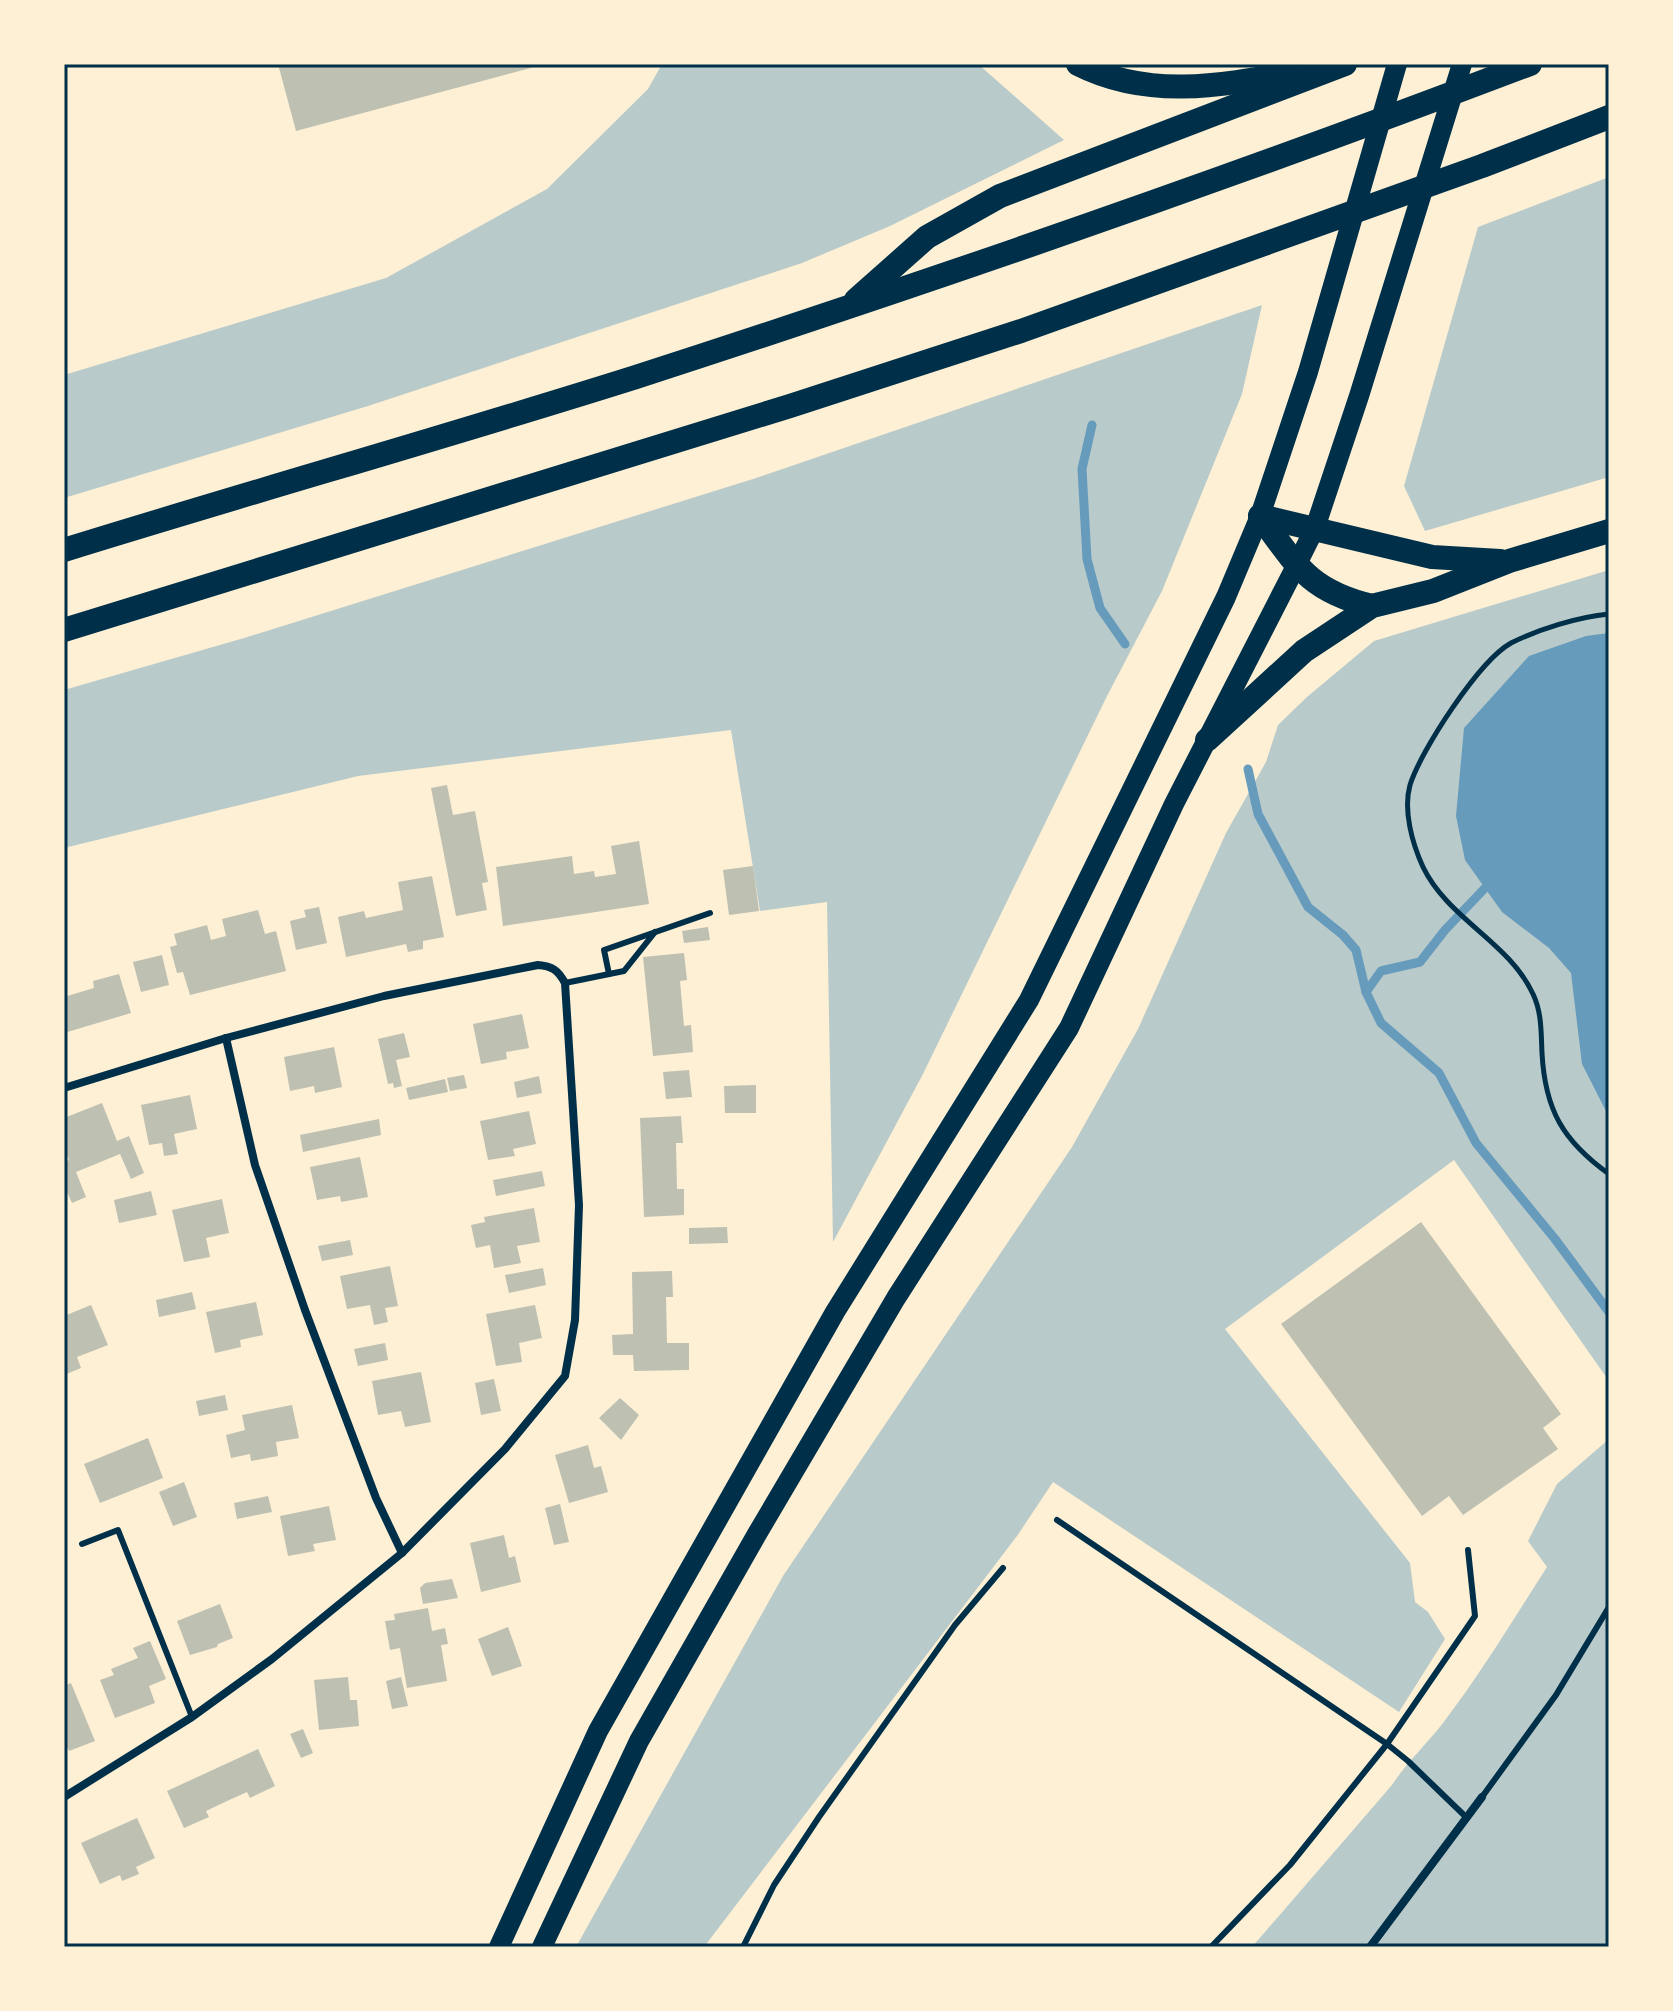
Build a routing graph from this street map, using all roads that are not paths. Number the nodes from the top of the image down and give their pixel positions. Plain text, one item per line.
1 (1078, 64) edge
2 (1337, 64) edge
3 (1345, 64) edge
4 (1397, 64) edge
5 (1462, 64) edge
6 (1522, 67) edge
7 (1609, 117) edge
8 (848, 306) junction
9 (1260, 516) junction
10 (1315, 528) junction
11 (1609, 531) edge
12 (64, 550) edge
13 (1509, 561) junction
14 (1296, 566) junction
15 (1372, 606) junction
16 (64, 630) edge
17 (1207, 740) junction
18 (710, 913) dead end
19 (657, 930) junction
20 (609, 974) junction
21 (565, 983) junction
22 (226, 1038) junction
23 (64, 1088) edge
24 (1057, 1520) dead end
25 (82, 1544) dead end
26 (1468, 1550) dead end
27 (402, 1553) junction
28 (1003, 1568) dead end
29 (1609, 1607) edge
30 (192, 1717) junction
31 (1387, 1744) junction
32 (64, 1797) edge
33 (1482, 1797) joint
34 (1467, 1818) junction
35 (499, 1947) edge
36 (542, 1947) edge
37 (743, 1947) edge
38 (1211, 1947) edge
39 (1370, 1947) edge

1 - 2 highway
3 - 8 highway
4 - 9 main road
5 - 10 main road
6 - 8 highway
7 - 16 highway
8 - 12 highway
9 - 10 highway
9 - 14 highway
9 - 35 main road
10 - 13 highway
10 - 14 main road
11 - 13 highway
13 - 15 highway
14 - 15 highway
14 - 17 main road
15 - 17 highway
17 - 36 main road
18 - 19 lane
19 - 20 lane
19 - 20 lane
20 - 21 lane
21 - 22 street
21 - 27 street
22 - 23 street
22 - 27 street
24 - 31 lane
25 - 30 lane
26 - 31 lane
27 - 30 street
28 - 37 lane
29 - 33 lane
30 - 32 street
31 - 34 lane
31 - 38 lane
33 - 34 street
34 - 39 street

